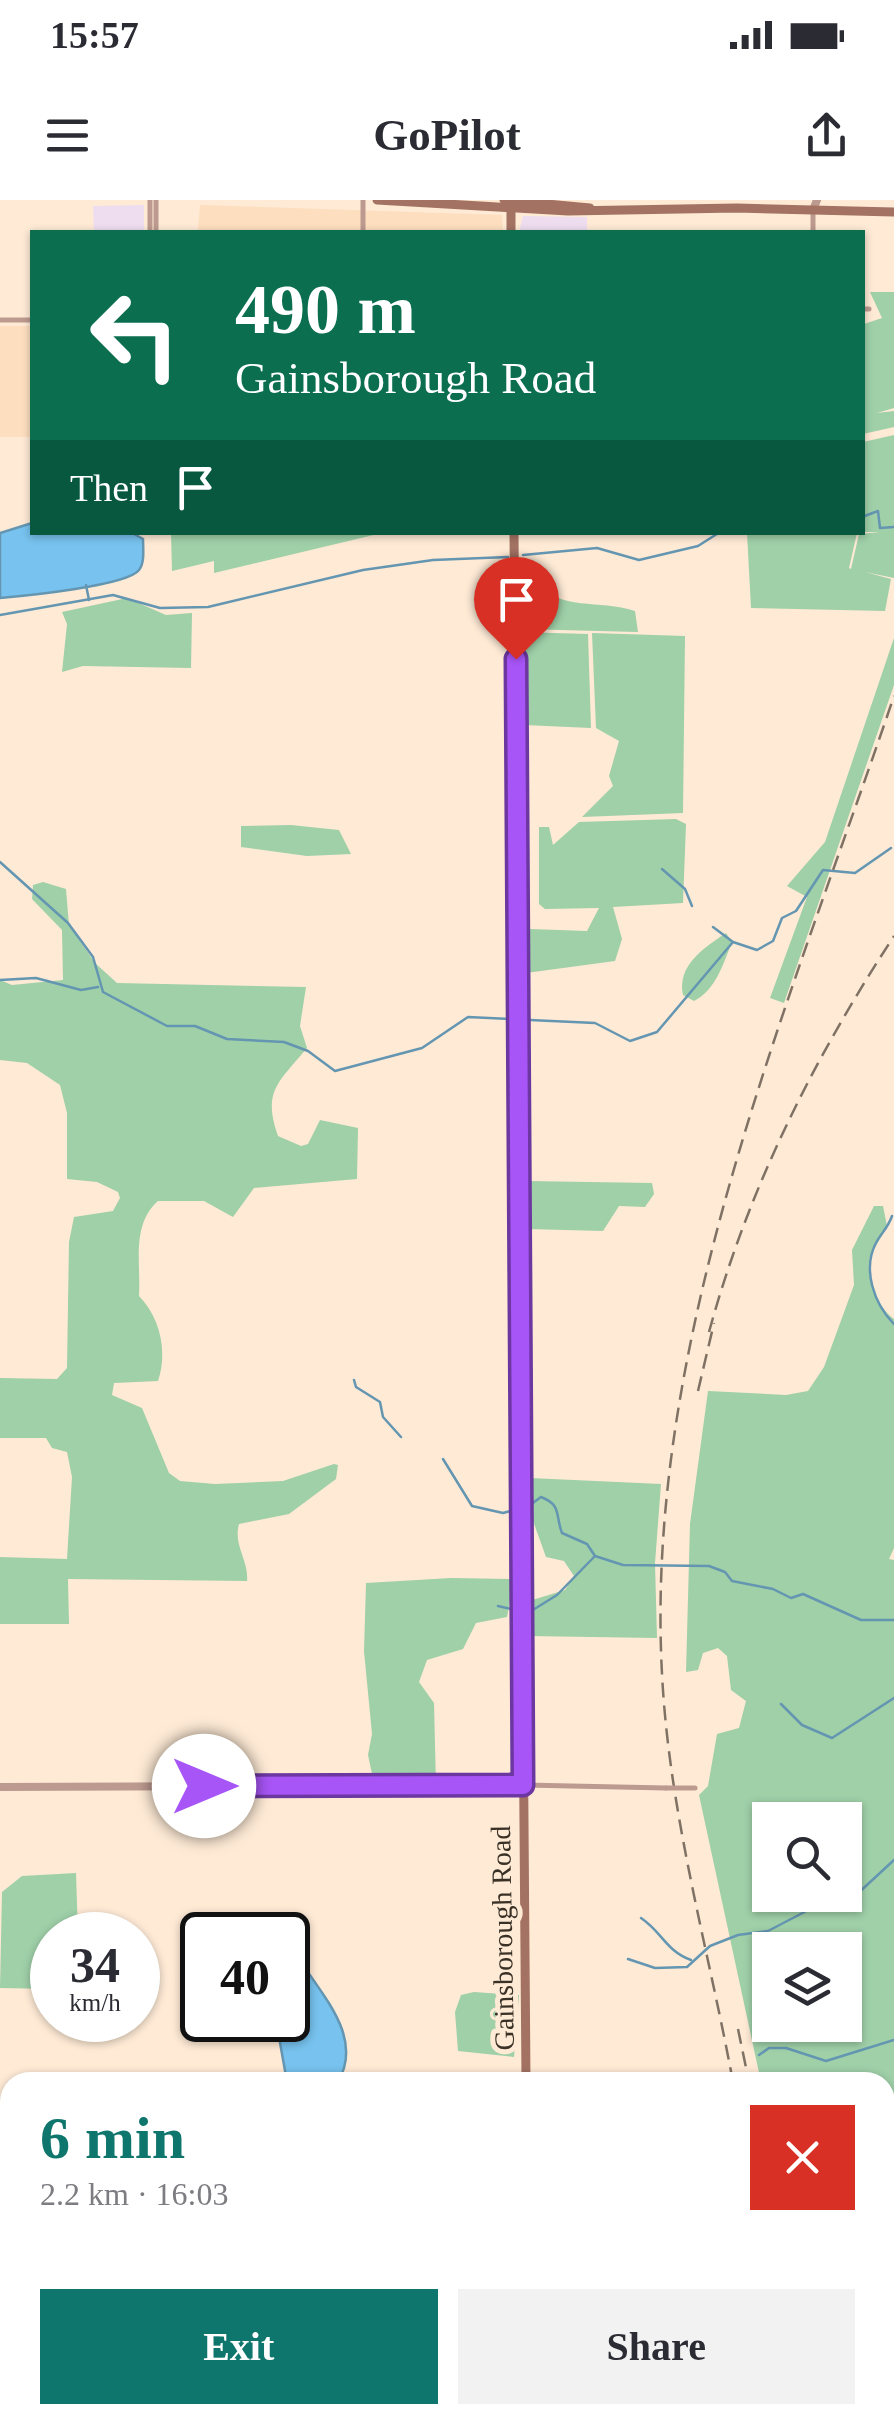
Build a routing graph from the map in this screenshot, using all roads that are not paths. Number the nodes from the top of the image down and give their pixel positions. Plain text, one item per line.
1 (153, 200) edge
2 (363, 200) edge
3 (377, 200) edge
4 (509, 202) edge
5 (814, 203) edge
6 (894, 212) edge
7 (153, 230) edge
8 (363, 230) edge
9 (511, 230) edge
10 (813, 230) edge
11 (0, 320) edge
12 (30, 320) edge
13 (514, 535) edge
14 (523, 1785) junction
15 (0, 1787) edge
16 (698, 1787) dead end
17 (526, 2072) edge

1 - 7 street
2 - 8 street
3 - 4 main road
4 - 5 main road
4 - 9 main road
5 - 6 main road
5 - 10 street
11 - 12 street
13 - 14 main road, Gainsborough Road
14 - 15 street
14 - 16 street, bridge
14 - 17 main road, Gainsborough Road

